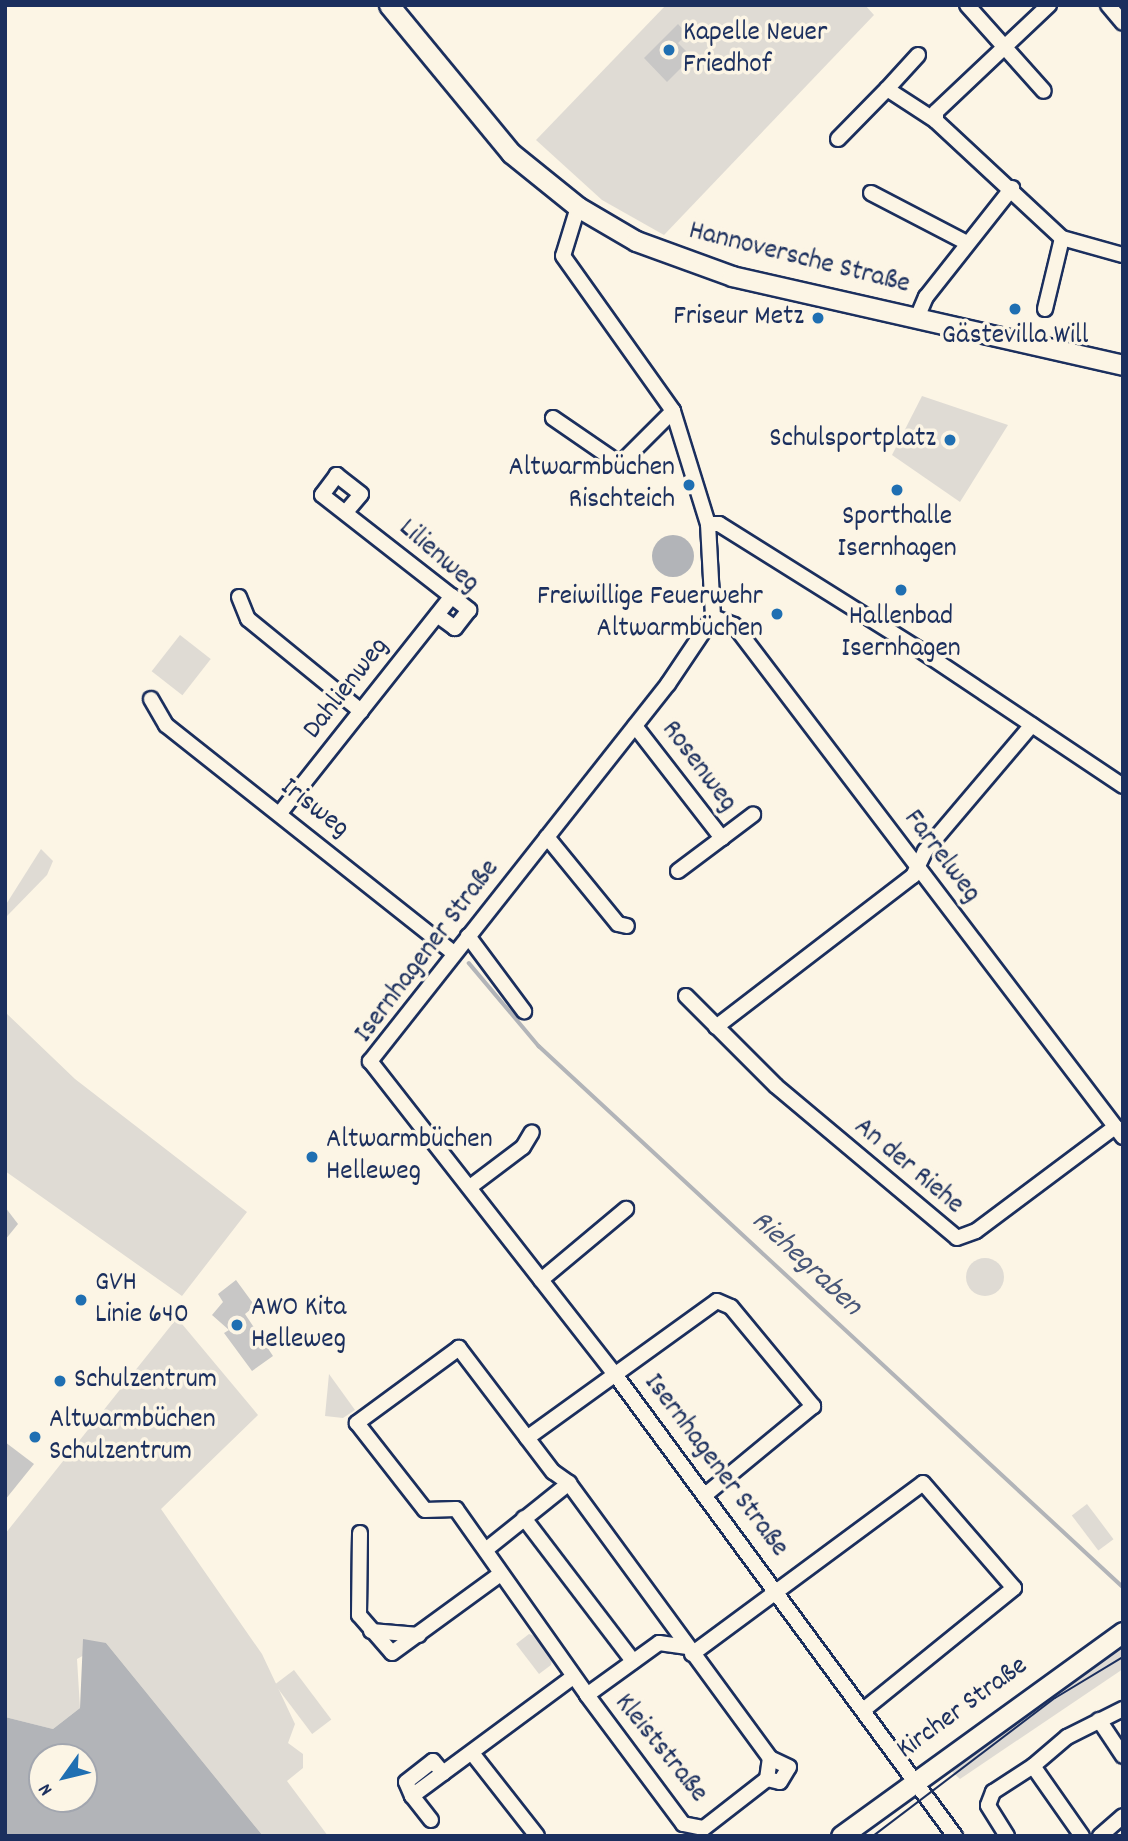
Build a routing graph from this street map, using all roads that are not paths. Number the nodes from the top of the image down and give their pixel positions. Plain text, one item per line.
1 (389, 5) edge
2 (967, 5) edge
3 (1049, 5) edge
4 (1108, 5) edge
5 (1123, 23) edge
6 (1003, 45) junction
7 (918, 55) dead end
8 (887, 89) junction
9 (1044, 91) dead end
10 (936, 121) junction
11 (838, 139) dead end
12 (1013, 188) junction
13 (871, 193) dead end
14 (578, 207) junction
15 (1062, 238) junction
16 (967, 243) junction
17 (1123, 255) edge
18 (1045, 309) dead end
19 (917, 317) junction
20 (1123, 365) edge
21 (673, 411) junction
22 (553, 418) dead end
23 (346, 512) dead end
24 (708, 524) junction
25 (452, 596) junction
26 (239, 597) dead end
27 (437, 615) junction
28 (713, 617) junction
29 (151, 699) dead end
30 (361, 712) junction
31 (1032, 725) junction
32 (635, 726) junction
33 (1123, 786) edge
34 (280, 813) junction
35 (753, 815) dead end
36 (547, 837) junction
37 (722, 838) junction
38 (918, 866) junction
39 (678, 871) dead end
40 (628, 926) dead end
41 (468, 936) junction
42 (454, 953) junction
43 (686, 996) dead end
44 (524, 1011) dead end
45 (716, 1027) junction
46 (532, 1132) dead end
47 (1119, 1132) edge
48 (470, 1187) junction
49 (626, 1209) dead end
50 (541, 1280) junction
51 (614, 1373) junction
52 (527, 1438) junction
53 (569, 1483) junction
54 (705, 1495) junction
55 (524, 1518) junction
56 (360, 1533) dead end
57 (488, 1548) junction
58 (499, 1575) junction
59 (778, 1590) junction
60 (1123, 1632) edge
61 (689, 1651) junction
62 (633, 1661) junction
63 (573, 1678) junction
64 (587, 1695) junction
65 (866, 1708) junction
66 (1123, 1709) edge
67 (1099, 1720) junction
68 (472, 1753) junction
69 (1123, 1756) edge
70 (770, 1758) junction
71 (1034, 1766) junction
72 (767, 1779) junction
73 (912, 1781) junction
74 (1123, 1816) edge
75 (431, 1820) dead end
76 (537, 1836) edge
77 (841, 1836) edge
78 (955, 1836) edge
79 (1007, 1836) edge
80 (1082, 1836) edge
81 (1100, 1836) edge

1 - 14 main road, Hannoversche Straße
2 - 6 street
3 - 6 street
4 - 5 street
6 - 9 street
6 - 10 street
7 - 8 street
8 - 10 street
8 - 11 street
10 - 12 street
12 - 15 street
12 - 16 street
13 - 16 street
14 - 19 main road, Hannoversche Straße
14 - 21 street
15 - 17 street
15 - 18 street
16 - 19 street
19 - 20 main road, Hannoversche Straße
21 - 22 street
21 - 24 street
23 - 25 street, Lilienweg
24 - 28 street
24 - 31 street
25 - 27 street, Dahlienweg
25 - 27 street, Lilienweg
26 - 30 street
27 - 30 street, Dahlienweg
28 - 32 street, Isernhagener Straße
28 - 38 street, Farrelweg
29 - 34 street, Irisweg
30 - 34 street, Dahlienweg
31 - 33 street
31 - 38 street
32 - 36 street, Isernhagener Straße
32 - 37 street, Rosenweg
34 - 42 street, Irisweg
35 - 37 street, Rosenweg
36 - 40 street
36 - 41 street, Isernhagener Straße
37 - 39 street, Rosenweg
38 - 45 street
38 - 47 street, Farrelweg
41 - 42 street, Isernhagener Straße
41 - 44 street
42 - 48 street, Isernhagener Straße
43 - 45 street, An der Riehe
45 - 47 street, An der Riehe
46 - 48 street
48 - 50 street, Isernhagener Straße
49 - 50 street
50 - 51 street, Isernhagener Straße
51 - 52 street
51 - 54 street, Isernhagener Straße
51 - 54 street
52 - 53 street, Kleiststraße
52 - 57 street, Kleiststraße
53 - 55 street
53 - 61 street, Kleiststraße
54 - 59 street, Isernhagener Straße
55 - 57 street
55 - 62 street
56 - 58 street
57 - 58 street, Kleiststraße
58 - 63 street, Kleiststraße
59 - 61 street
59 - 65 street, Isernhagener Straße
59 - 65 street
60 - 73 main road, Kircher Straße
61 - 62 street
61 - 70 street, Kleiststraße
62 - 64 street
63 - 64 street, Kleiststraße
63 - 68 street
64 - 72 street, Kleiststraße
65 - 73 street, Isernhagener Straße
66 - 67 street
67 - 69 street
67 - 71 street
68 - 75 street
68 - 76 street
70 - 72 street
70 - 72 street, Kleiststraße
71 - 79 street
71 - 80 street
73 - 77 main road, Kircher Straße
73 - 78 street, Isernhagener Straße
74 - 81 street

